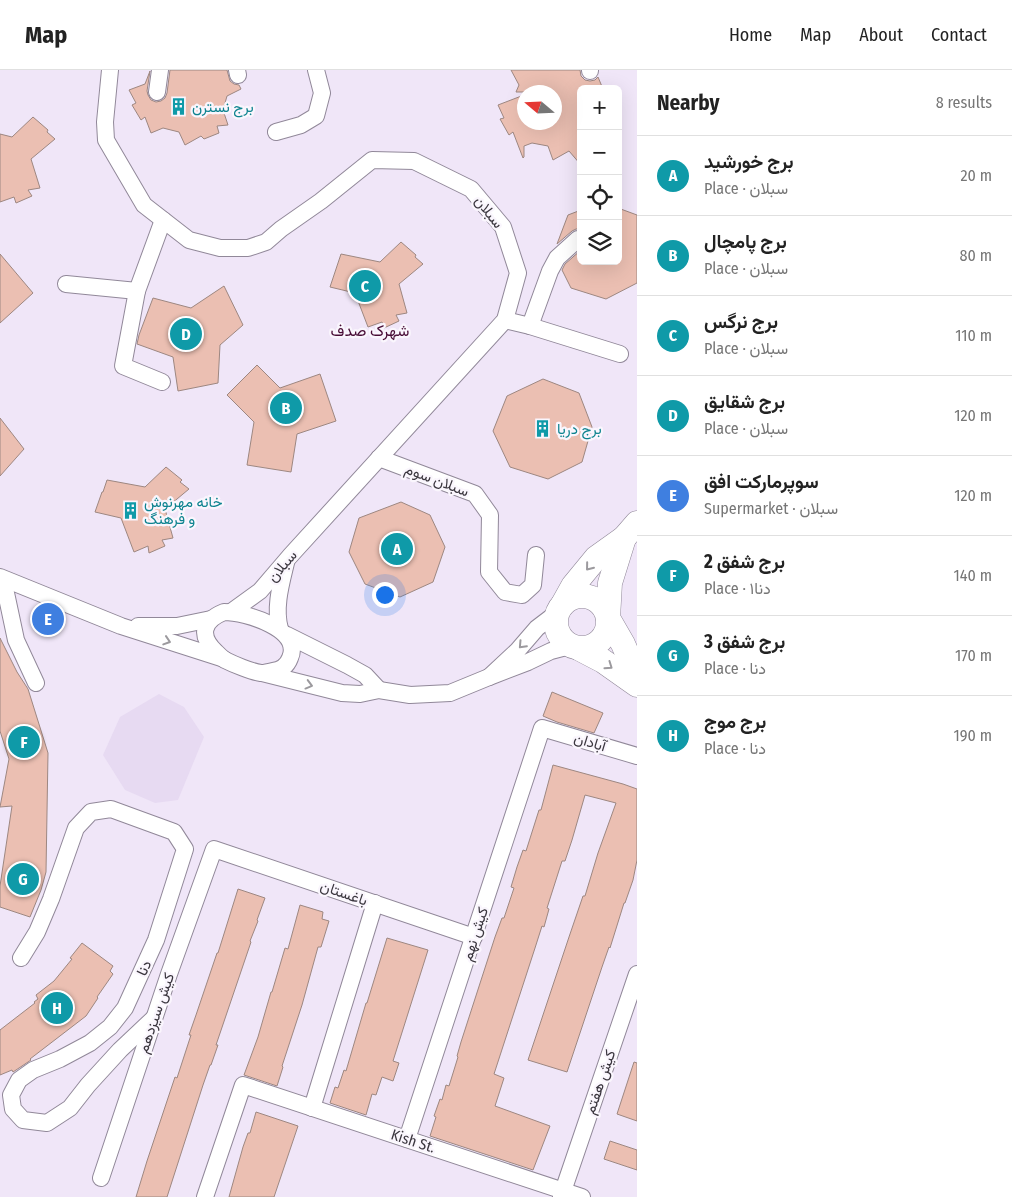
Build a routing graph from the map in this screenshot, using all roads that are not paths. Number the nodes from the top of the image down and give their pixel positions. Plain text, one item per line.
1 (110, 70) edge
2 (160, 70) edge
3 (316, 70) edge
4 (157, 92) dead end
5 (276, 132) dead end
6 (163, 220) junction
7 (577, 240) edge
8 (66, 284) dead end
9 (137, 291) junction
10 (504, 320) junction
11 (530, 326) junction
12 (620, 354) dead end
13 (162, 382) dead end
14 (379, 458) junction
15 (631, 530) edge
16 (536, 555) dead end
17 (286, 561) junction
18 (1, 578) edge
19 (560, 608) junction
20 (231, 612) junction
21 (608, 618) junction
22 (210, 619) junction
23 (121, 626) junction
24 (284, 632) junction
25 (575, 647) junction
26 (224, 659) junction
27 (262, 673) junction
28 (637, 676) edge
29 (489, 677) junction
30 (36, 683) dead end
31 (637, 685) edge
32 (379, 690) junction
33 (542, 728) joint
34 (637, 756) edge
35 (214, 849) joint
36 (376, 904) junction
37 (474, 936) junction
38 (21, 958) dead end
39 (637, 974) edge
40 (154, 1018) junction
41 (312, 1108) junction
42 (407, 1139) junction
43 (101, 1178) dead end
44 (562, 1194) edge
45 (205, 1197) edge
46 (582, 1197) edge

1 - 6 street, سبلان
2 - 4 street
3 - 5 street
6 - 9 street
6 - 10 street, سبلان
7 - 11 street
8 - 9 street
9 - 13 street
10 - 11 street
10 - 14 street, سبلان
11 - 12 street
14 - 16 street, سبلان سوم
14 - 17 street, سبلان
15 -> 19 main road
15 - 21 main road
17 - 20 street, سبلان
17 - 24 street
18 - 23 street
18 - 30 street
19 - 21 main road
19 - 25 main road
19 -> 29 street
20 - 22 street
20 - 24 street
21 - 25 main road
21 - 28 main road
22 - 23 street
22 - 26 street
23 -> 26 street
24 - 27 street
24 - 32 street
25 - 29 street
25 -> 31 main road
26 - 27 street
27 -> 32 street
29 - 32 street
33 - 34 street, آبادان
33 - 37 street, کیش نهم
35 - 36 street, باغستان
35 - 40 street, کیش سیزدهم
36 - 37 street, باغستان
36 - 41 street
37 - 42 street, کیش نهم
38 - 40 street, دنا
39 - 44 street, کیش هفتم
40 - 43 street, کیش سیزدهم
41 - 42 street, Kish St.
41 - 45 street, Kish St.
42 - 44 street, Kish St.
44 - 46 street, Kish St.

